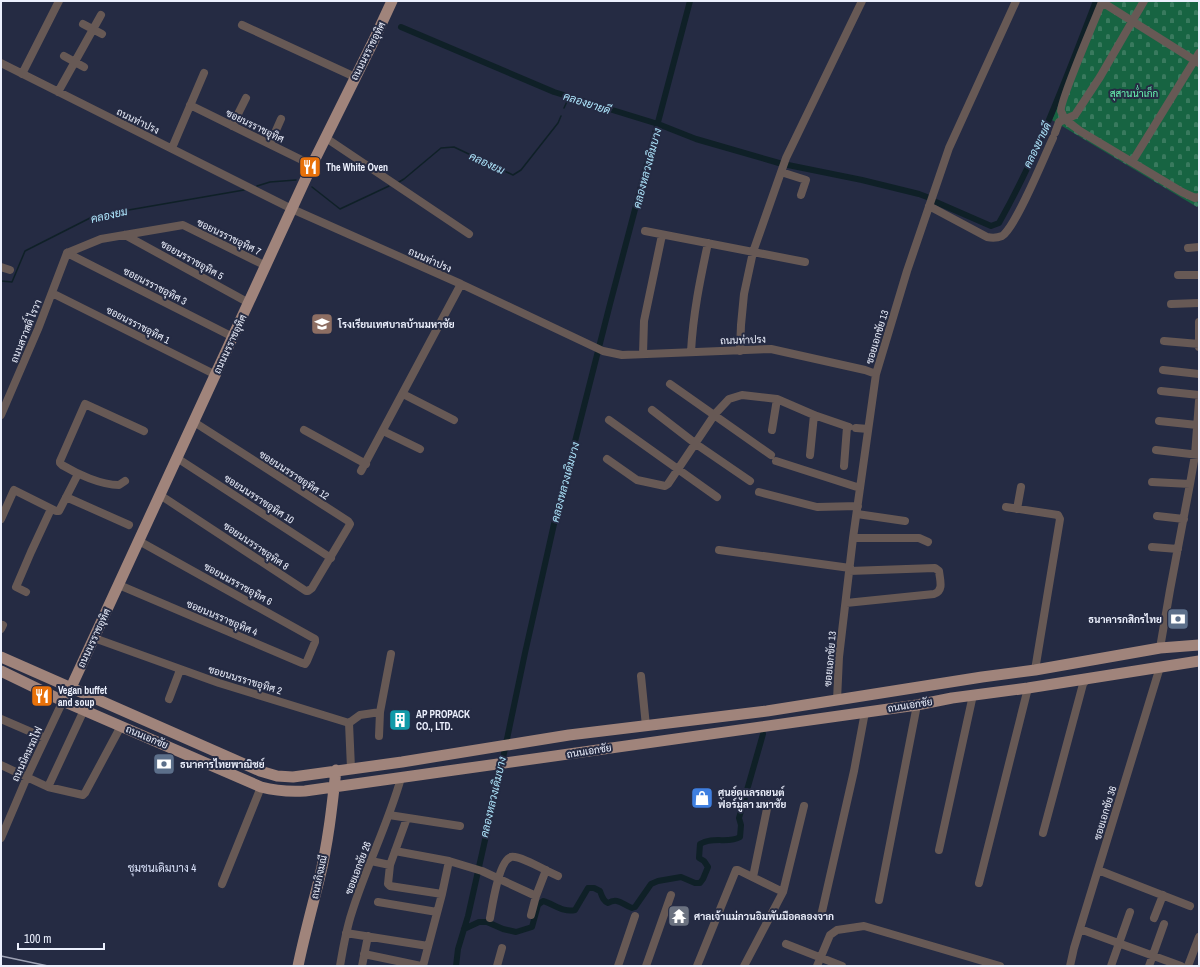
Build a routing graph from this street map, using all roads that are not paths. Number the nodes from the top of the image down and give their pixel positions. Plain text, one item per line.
1 (59, 1) edge
2 (392, 1) edge
3 (862, 1) edge
4 (1016, 1) edge
5 (1144, 1) edge
6 (101, 15) dead end
7 (1131, 22) junction
8 (83, 24) dead end
9 (242, 25) dead end
10 (93, 29) junction
11 (102, 34) dead end
12 (64, 56) dead end
13 (1198, 59) edge
14 (74, 62) junction
15 (1, 63) edge
16 (84, 67) dead end
17 (204, 73) dead end
18 (22, 74) junction
19 (355, 77) junction
20 (58, 92) junction
21 (246, 98) dead end
22 (190, 105) junction
23 (281, 119) dead end
24 (1065, 120) junction
25 (232, 126) junction
26 (326, 138) junction
27 (270, 144) junction
28 (172, 148) junction
29 (1132, 162) junction
30 (312, 165) junction
31 (781, 172) junction
32 (801, 195) dead end
33 (1199, 197) edge
34 (929, 206) junction
35 (292, 209) junction
36 (645, 231) dead end
37 (469, 234) dead end
38 (125, 235) junction
39 (662, 235) junction
40 (708, 243) junction
41 (1199, 247) edge
42 (1188, 248) dead end
43 (753, 252) junction
44 (67, 253) junction
45 (805, 262) dead end
46 (266, 266) junction
47 (1, 267) edge
48 (10, 270) dead end
49 (1178, 275) dead end
50 (1199, 275) edge
51 (461, 284) junction
52 (52, 293) junction
53 (249, 303) junction
54 (1199, 303) edge
55 (1172, 304) dead end
56 (1199, 322) edge
57 (233, 337) junction
58 (1164, 341) dead end
59 (1199, 346) edge
60 (740, 351) junction
61 (691, 352) junction
62 (643, 354) junction
63 (1163, 370) dead end
64 (876, 374) junction
65 (1199, 374) edge
66 (216, 375) junction
67 (670, 384) dead end
68 (1161, 391) dead end
69 (1, 392) edge
70 (403, 394) junction
71 (1199, 395) edge
72 (8, 398) junction
73 (777, 399) junction
74 (1199, 401) edge
75 (652, 410) dead end
76 (715, 414) junction
77 (1, 415) edge
78 (814, 415) junction
79 (454, 420) dead end
80 (609, 420) dead end
81 (1159, 421) dead end
82 (194, 422) junction
83 (1197, 425) junction
84 (851, 427) junction
85 (868, 429) junction
86 (304, 430) dead end
87 (772, 430) dead end
88 (383, 431) junction
89 (144, 432) dead end
90 (696, 444) junction
91 (420, 449) dead end
92 (1156, 450) dead end
93 (810, 455) dead end
94 (1197, 455) edge
95 (177, 458) junction
96 (607, 459) dead end
97 (366, 464) junction
98 (844, 466) dead end
99 (678, 469) junction
100 (361, 471) dead end
101 (78, 474) junction
102 (125, 481) dead end
103 (750, 481) dead end
104 (1152, 482) dead end
105 (1190, 484) junction
106 (1021, 487) dead end
107 (860, 488) junction
108 (758, 492) dead end
109 (160, 494) junction
110 (66, 497) junction
111 (717, 497) dead end
112 (858, 506) junction
113 (1006, 507) dead end
114 (51, 509) junction
115 (1017, 509) junction
116 (857, 514) junction
117 (1158, 516) dead end
118 (1, 519) edge
119 (1184, 519) junction
120 (905, 521) dead end
121 (129, 525) dead end
122 (853, 538) junction
123 (139, 541) junction
124 (928, 542) dead end
125 (1152, 546) dead end
126 (1178, 549) junction
127 (719, 550) dead end
128 (330, 558) junction
129 (850, 570) junction
130 (119, 585) junction
131 (26, 592) dead end
132 (846, 603) junction
133 (94, 638) junction
134 (1199, 645) edge
135 (1160, 648) junction
136 (311, 651) joint
137 (391, 654) dead end
138 (1, 657) edge
139 (1199, 661) edge
140 (1160, 667) junction
141 (180, 670) junction
142 (1035, 670) junction
143 (1, 671) edge
144 (641, 676) dead end
145 (1088, 678) junction
146 (71, 688) junction
147 (1028, 688) junction
148 (973, 695) junction
149 (169, 699) dead end
150 (837, 700) junction
151 (65, 702) junction
152 (917, 705) junction
153 (84, 710) junction
154 (380, 712) junction
155 (865, 712) junction
156 (1, 719) edge
157 (349, 723) junction
158 (121, 726) junction
159 (646, 726) junction
160 (379, 736) dead end
161 (45, 738) junction
162 (1, 765) edge
163 (351, 768) junction
164 (336, 770) junction
165 (27, 777) junction
166 (401, 778) junction
167 (48, 787) junction
168 (261, 787) junction
169 (334, 787) junction
170 (768, 804) dead end
171 (804, 806) dead end
172 (389, 815) junction
173 (407, 818) junction
174 (460, 826) dead end
175 (3, 828) edge
176 (1043, 833) dead end
177 (1, 838) edge
178 (939, 850) dead end
179 (395, 851) junction
180 (371, 861) junction
181 (449, 861) junction
182 (390, 865) junction
183 (546, 870) junction
184 (1098, 870) junction
185 (558, 876) dead end
186 (753, 877) junction
187 (499, 880) junction
188 (979, 883) dead end
189 (222, 884) dead end
190 (783, 892) junction
191 (442, 894) junction
192 (671, 895) dead end
193 (1163, 895) junction
194 (536, 896) junction
195 (879, 900) dead end
196 (378, 902) dead end
197 (1190, 906) dead end
198 (437, 912) junction
199 (1130, 912) dead end
200 (531, 915) dead end
201 (635, 916) dead end
202 (821, 916) dead end
203 (490, 918) dead end
204 (1154, 918) dead end
205 (1164, 924) dead end
206 (1080, 929) junction
207 (346, 933) junction
208 (368, 936) junction
209 (1199, 936) edge
210 (1119, 943) junction
211 (786, 944) dead end
212 (428, 946) junction
213 (502, 948) dead end
214 (364, 954) junction
215 (1153, 955) junction
216 (821, 958) junction
217 (1191, 965) edge
218 (298, 966) edge
219 (340, 966) edge
220 (362, 966) edge
221 (422, 966) edge
222 (497, 966) edge
223 (618, 966) edge
224 (646, 966) edge
225 (697, 966) edge
226 (744, 966) edge
227 (817, 966) edge
228 (842, 966) edge
229 (1000, 966) edge
230 (1070, 966) edge
231 (1111, 966) edge
232 (1149, 966) edge
233 (1181, 966) edge

1 - 18 street
2 - 19 main road, ถนนนรราชอุทิศ
3 - 31 street
4 - 34 street, ซอยเอกชัย 13
5 - 7 street
6 - 10 street
7 - 13 street
7 - 24 street
7 - 24 street
8 - 10 street
9 - 19 street
10 - 11 street
10 - 14 street
12 - 14 street
13 - 29 street
14 - 16 street
14 - 20 street
15 - 18 street, ถนนท่าปรง
17 - 22 street
18 - 20 street, ถนนท่าปรง
19 - 26 main road, ถนนนรราชอุทิศ
20 - 28 street, ถนนท่าปรง
21 - 25 street
22 - 25 street, ซอยนรราชอุทิศ
22 - 28 street
23 - 27 street
24 - 29 street
24 - 34 street
25 - 27 street, ซอยนรราชอุทิศ
26 - 30 main road, ถนนนรราชอุทิศ
26 - 37 street
27 - 30 street, ซอยนรราชอุทิศ
28 - 35 street, ถนนท่าปรง
29 - 33 street
30 - 35 main road, ถนนนรราชอุทิศ
31 - 32 street
31 - 43 street
34 - 64 street, ซอยเอกชัย 13
35 - 46 main road, ถนนนรราชอุทิศ
35 - 51 street, ถนนท่าปรง
36 - 39 street
38 - 44 street, ซอยนรราชอุทิศ 7
38 - 46 street, ซอยนรราชอุทิศ 7
38 - 53 street, ซอยนรราชอุทิศ 5
39 - 40 street
39 - 62 street
40 - 43 street
40 - 61 street
41 - 42 street
43 - 45 street
43 - 60 street
44 - 52 street, ถนนสวาสดิ์ ไรวา
44 - 57 street, ซอยนรราชอุทิศ 3
46 - 53 main road, ถนนนรราชอุทิศ
47 - 48 street
49 - 50 street
51 - 62 street, ถนนท่าปรง
51 - 70 street
52 - 66 street, ซอยนรราชอุทิศ 1
52 - 72 street, ถนนสวาสดิ์ ไรวา
53 - 57 main road, ถนนนรราชอุทิศ
54 - 55 street
56 - 59 street
57 - 66 main road, ถนนนรราชอุทิศ
58 - 59 street
60 - 61 street, ถนนท่าปรง
60 - 64 street, ถนนท่าปรง
61 - 62 street, ถนนท่าปรง
63 - 65 street
64 - 85 street, ซอยเอกชัย 13
66 - 82 main road, ถนนนรราชอุทิศ
67 - 76 street
68 - 71 street
69 - 72 street
70 - 79 street
70 - 88 street
72 - 77 street, ถนนสวาสดิ์ ไรวา
73 - 76 street
73 - 78 street
73 - 87 street
74 - 83 street
75 - 90 street
76 - 90 street
76 - 107 street
78 - 84 street
78 - 93 street
80 - 99 street
81 - 83 street
82 - 95 main road, ถนนนรราชอุทิศ
82 - 128 street, ซอยนนรราชอุทิศ 12
83 - 94 street
84 - 85 street
84 - 98 street
85 - 107 street, ซอยเอกชัย 13
86 - 97 street
88 - 91 street
88 - 97 street
89 - 101 street
90 - 99 street
90 - 103 street
92 - 94 street
94 - 105 street
95 - 109 main road, ถนนนรราชอุทิศ
95 - 128 street, ซอยนนรราชอุทิศ 10
96 - 99 street
97 - 100 street
99 - 111 street
101 - 102 street
101 - 110 street
104 - 105 street
105 - 119 street
106 - 115 street
107 - 112 street, ซอยเอกชัย 13
108 - 112 street
109 - 123 main road, ถนนนรราชอุทิศ
109 - 128 street, ซอยนนรราชอุทิศ 8
110 - 114 street
110 - 121 street
112 - 116 street, ซอยเอกชัย 13
113 - 115 street
114 - 118 street
114 - 131 street
115 - 142 street
116 - 120 street
116 - 122 street, ซอยเอกชัย 13
117 - 119 street
119 - 126 street
122 - 124 street
122 - 129 street, ซอยเอกชัย 13
123 - 130 main road, ถนนนรราชอุทิศ
123 - 136 street, ซอยนนรราชอุทิศ 6
125 - 126 street
126 - 135 street
127 - 129 street
129 - 132 street, ซอยเอกชัย 13
129 - 132 street
130 - 133 main road, ถนนนรราชอุทิศ
130 - 136 street, ซอยนนรราชอุทิศ 4
132 - 150 street, ซอยเอกชัย 13
133 - 141 street, ซอยนนรราชอุทิศ 2
133 - 146 main road, ถนนนรราชอุทิศ
134 - 135 main road, ถนนเอกชัย
135 - 140 main road
135 - 142 main road, ถนนเอกชัย
137 - 154 street
138 - 146 main road, ถนนเอกชัย
139 - 140 main road, ถนนเอกชัย
140 - 145 main road, ถนนเอกชัย
140 - 184 street, ซอยเอกชัย 36
141 - 149 street
141 - 157 street, ซอยนนรราชอุทิศ 2
142 - 150 main road, ถนนเอกชัย
143 - 151 main road, ถนนเอกชัย
144 - 159 street
145 - 147 main road, ถนนเอกชัย
145 - 176 street
146 - 151 main road, ถนนนรราชอุทิศ
146 - 164 main road, ถนนเอกชัย
147 - 148 main road, ถนนเอกชัย
147 - 188 street
148 - 152 main road, ถนนเอกชัย
148 - 178 street
150 - 159 main road, ถนนเอกชัย
151 - 153 main road, ถนนเอกชัย
151 - 161 street, ถนนนิคมรถไฟ
152 - 155 main road, ถนนเอกชัย
152 - 195 street
153 - 158 main road, ถนนเอกชัย
153 - 167 street
154 - 157 street
154 - 160 street
155 - 166 main road, ถนนเอกชัย
155 - 202 street
156 - 161 street
157 - 163 street
158 - 167 street
158 - 168 main road, ถนนเอกชัย
159 - 163 main road, ถนนเอกชัย
161 - 165 street, ถนนนิคมรถไฟ
162 - 165 street
163 - 164 main road, ถนนเอกชัย
164 - 169 main road, ถนนกิจมณี
165 - 167 street
165 - 175 street, ถนนนิคมรถไฟ
166 - 169 main road, ถนนเอกชัย
166 - 172 street, ซอยเอกชัย 26
168 - 169 main road, ถนนเอกชัย
168 - 189 street
169 - 218 main road, ถนนกิจมณี
170 - 186 street
171 - 190 street
172 - 173 street
172 - 180 street, ซอยเอกชัย 26
173 - 174 street
173 - 179 street
175 - 177 street, ถนนนิคมรถไฟ
179 - 181 street
179 - 182 street
180 - 182 street
180 - 207 street, ซอยเอกชัย 26
181 - 187 street
181 - 191 street
182 - 191 street
183 - 185 street
183 - 187 street
183 - 194 street
184 - 193 street
184 - 206 street, ซอยเอกชัย 36
186 - 190 street
186 - 225 street
187 - 194 street
187 - 203 street
190 - 226 street
191 - 198 street
192 - 224 street
193 - 197 street
193 - 204 street
194 - 200 street
196 - 198 street
198 - 212 street
199 - 210 street
201 - 223 street
205 - 215 street
206 - 210 street
206 - 230 street, ซอยเอกชัย 36
207 - 208 street
207 - 219 street, ซอยเอกชัย 26
208 - 212 street
208 - 214 street
209 - 217 street
210 - 215 street
210 - 231 street
211 - 216 street
212 - 221 street
213 - 222 street
214 - 220 street
214 - 221 street
215 - 232 street
215 - 233 street
216 - 227 street
216 - 228 street
216 - 229 street

